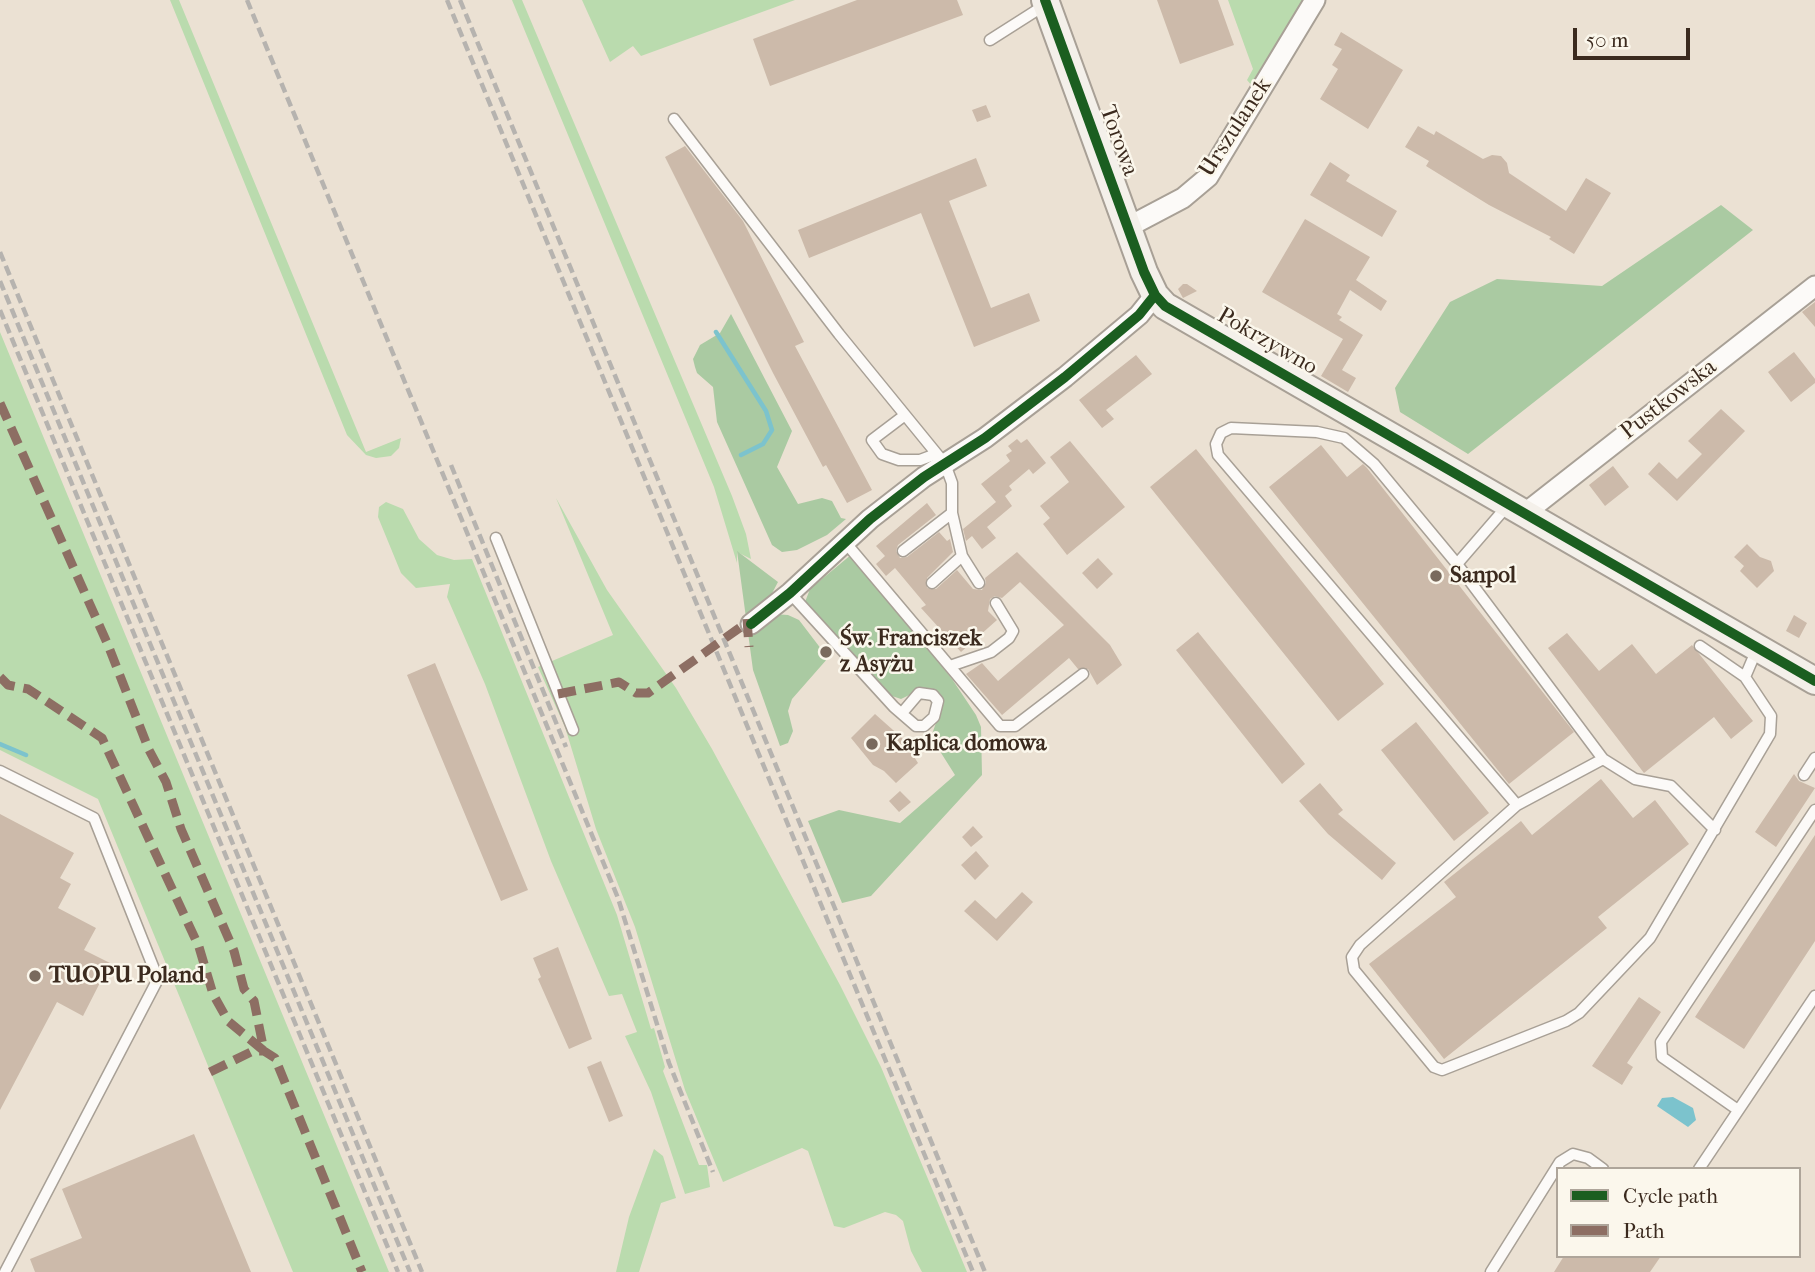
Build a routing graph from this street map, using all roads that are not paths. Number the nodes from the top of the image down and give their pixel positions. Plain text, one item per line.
1 (1315, 0) edge
2 (1050, 2) edge
3 (990, 40) dead end
4 (674, 119) dead end
5 (1128, 228) junction
6 (1815, 286) edge
7 (1155, 295) junction
8 (905, 415) junction
9 (940, 459) junction
10 (1516, 510) junction
11 (952, 513) junction
12 (496, 538) dead end
13 (845, 542) junction
14 (903, 551) dead end
15 (962, 556) junction
16 (1457, 564) junction
17 (932, 583) dead end
18 (979, 583) dead end
19 (790, 593) junction
20 (996, 603) dead end
21 (751, 624) dead end
22 (1700, 646) dead end
23 (1757, 649) junction
24 (950, 666) junction
25 (1083, 674) dead end
26 (1745, 677) junction
27 (1815, 681) edge
28 (902, 713) dead end
29 (573, 730) dead end
30 (1815, 758) edge
31 (1604, 759) junction
32 (0, 771) edge
33 (1804, 775) dead end
34 (1517, 805) junction
35 (1815, 810) edge
36 (1715, 830) junction
37 (1815, 996) edge
38 (1738, 1110) junction
39 (1557, 1167) edge
40 (1600, 1167) edge
41 (1700, 1167) edge
42 (1556, 1168) edge
43 (5, 1272) edge
44 (1491, 1272) edge

1 - 5 street, Urszulanek
2 - 3 lane
2 - 5 street, Torowa
4 - 8 lane
5 - 7 street, Torowa
6 - 10 street, Pustkowska
7 - 9 street
7 - 10 street, Pokrzywno
8 - 9 lane
8 - 9 lane
9 - 11 lane
9 - 13 street
10 - 16 lane
10 - 23 street, Pokrzywno
11 - 14 lane
11 - 15 lane
12 - 29 lane
13 - 19 street
13 - 24 lane
15 - 17 lane
15 - 18 lane
16 - 31 lane
16 - 34 lane
19 - 21 street
19 - 28 lane
20 - 24 lane
22 - 26 lane
23 - 26 lane
23 - 27 street, Pokrzywno
24 - 25 lane
26 - 36 lane
30 - 33 lane
31 - 34 lane
31 - 36 lane
32 - 43 lane
34 - 36 lane
35 - 38 lane
37 - 38 lane
38 - 41 lane
39 - 40 lane
42 - 44 lane

